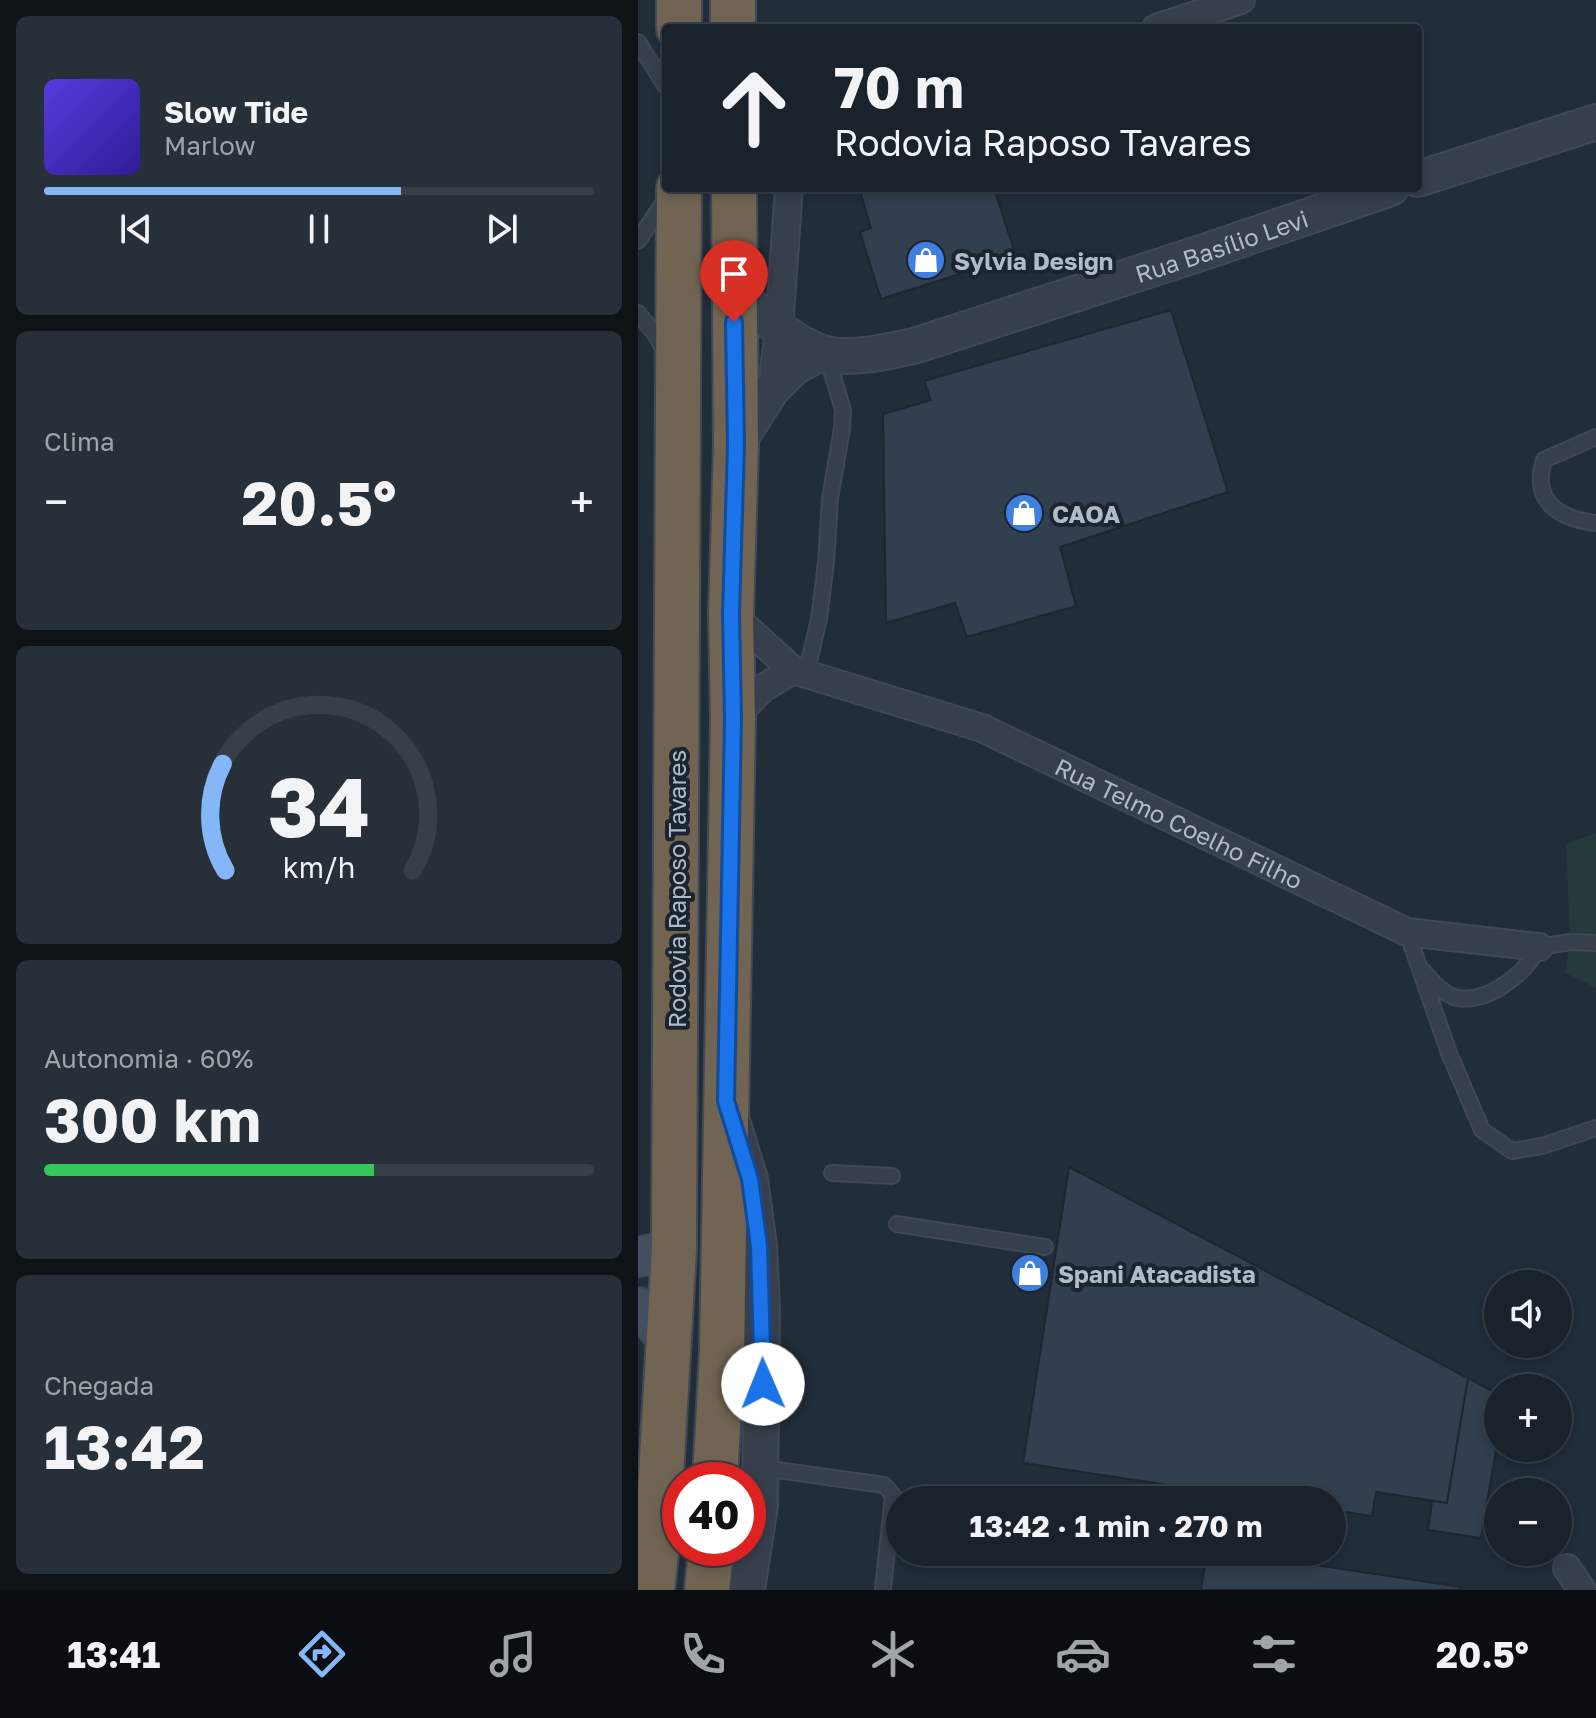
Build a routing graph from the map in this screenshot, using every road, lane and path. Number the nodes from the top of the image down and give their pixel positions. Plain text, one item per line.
1 (679, 0) edge
2 (733, 0) edge
3 (1241, 0) edge
4 (679, 24) edge
5 (733, 24) edge
6 (1168, 24) edge
7 (638, 42) edge
8 (662, 81) edge
9 (1596, 122) edge
10 (1422, 178) edge
11 (668, 192) edge
12 (679, 192) edge
13 (734, 192) edge
14 (789, 192) edge
15 (1379, 192) edge
16 (638, 241) edge
17 (734, 292) junction
18 (638, 313) edge
19 (779, 329) junction
20 (824, 353) junction
21 (678, 378) junction
22 (772, 389) junction
23 (1596, 437) edge
24 (736, 445) junction
25 (1596, 523) edge
26 (731, 614) junction
27 (800, 672) junction
28 (733, 718) junction
29 (1407, 932) junction
30 (1596, 943) edge
31 (1539, 947) junction
32 (1419, 967) junction
33 (726, 1101) junction
34 (1596, 1128) edge
35 (832, 1173) dead end
36 (892, 1176) dead end
37 (897, 1224) dead end
38 (1045, 1247) dead end
39 (656, 1253) edge
40 (638, 1307) edge
41 (669, 1340) junction
42 (716, 1462) edge
43 (761, 1462) edge
44 (766, 1469) edge
45 (709, 1566) edge
46 (751, 1566) edge
47 (1567, 1568) dead end
48 (883, 1589) edge
49 (652, 1590) edge
50 (707, 1590) edge
51 (747, 1590) edge
52 (1582, 1590) edge

1 - 4 highway
2 - 5 highway
3 - 6 street
7 - 8 lane
9 - 10 street
11 - 16 lane
12 - 21 highway, Rodovia Raposo Tavares
13 - 17 highway
14 - 19 street
15 - 20 street, Rua Basílio Levi
17 - 19 street, Rua Basílio Levi
17 - 24 highway
18 - 21 lane
19 - 20 street, Rua Basílio Levi
19 - 22 street
20 - 22 street
20 - 27 lane
21 - 39 highway, Rodovia Raposo Tavares
22 - 24 street
23 - 25 lane
24 - 26 highway
26 - 27 street, Rua Telmo Coelho Filho
26 - 28 highway
27 - 28 street
27 - 29 street, Rua Telmo Coelho Filho
28 - 33 highway
29 - 31 street, Rua Telmo Coelho Filho
29 - 32 lane
30 - 31 lane, Rua Telmo Coelho Filho
31 - 32 lane
32 - 34 lane
33 - 42 highway
33 - 43 street
35 - 36 lane
37 - 38 lane
39 - 41 highway, Rodovia Raposo Tavares
40 - 41 main road
41 - 49 highway, Rodovia Raposo Tavares
44 - 48 lane
45 - 50 highway
46 - 51 street
47 - 52 street

